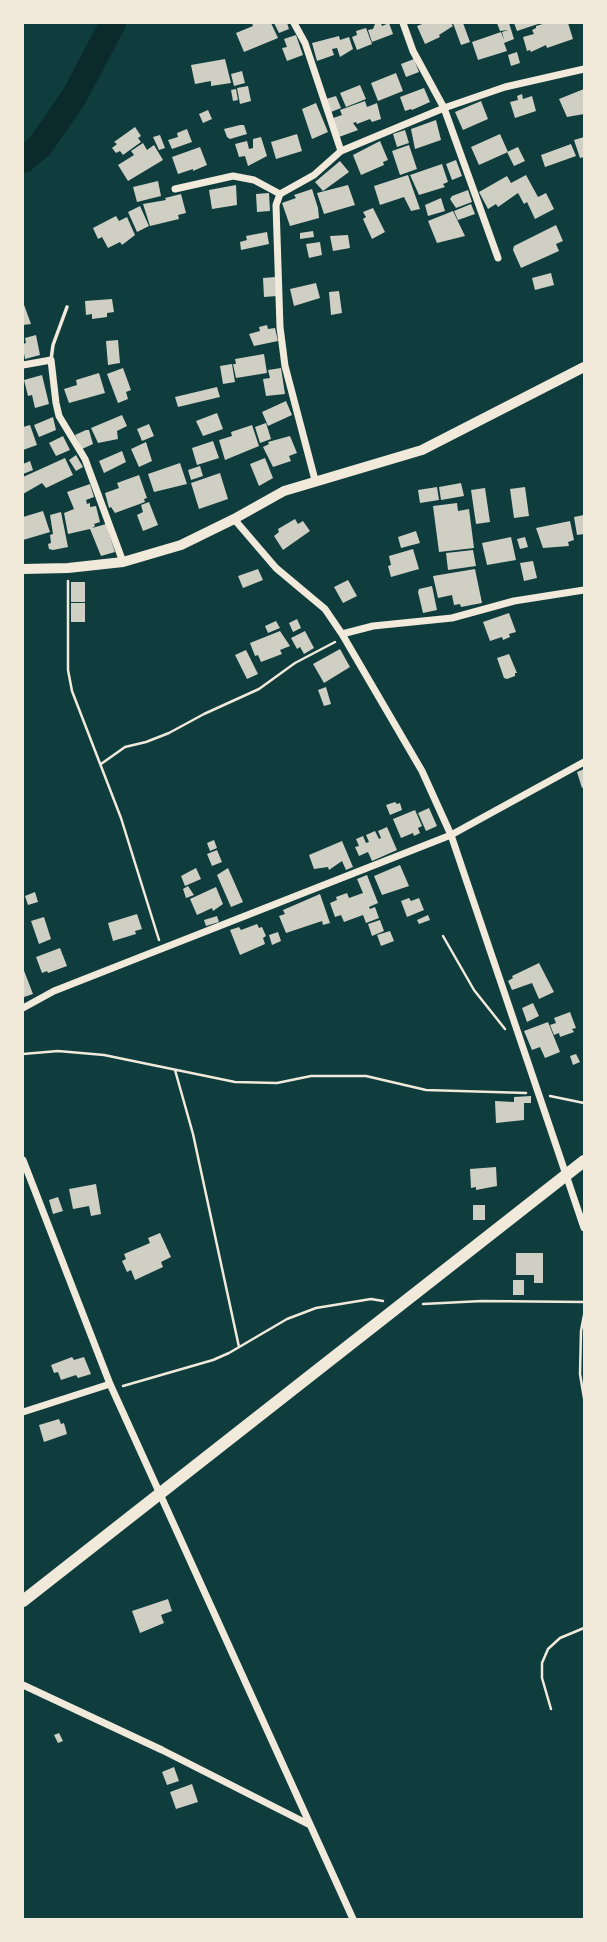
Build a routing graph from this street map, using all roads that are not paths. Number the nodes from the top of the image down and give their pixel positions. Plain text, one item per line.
1 (294, 23) edge
2 (403, 23) edge
3 (584, 69) edge
4 (444, 108) junction
5 (341, 151) junction
6 (174, 189) dead end
7 (280, 194) junction
8 (498, 258) dead end
9 (67, 307) dead end
10 (51, 360) junction
11 (23, 365) edge
12 (584, 367) edge
13 (315, 480) junction
14 (234, 519) junction
15 (123, 562) junction
16 (23, 569) edge
17 (584, 590) edge
18 (342, 634) junction
19 (584, 762) edge
20 (451, 835) junction
21 (23, 1009) edge
22 (23, 1160) edge
23 (584, 1161) edge
24 (566, 1175) junction
25 (584, 1228) edge
26 (111, 1387) junction
27 (23, 1412) edge
28 (159, 1495) junction
29 (23, 1601) edge
30 (23, 1685) edge
31 (310, 1825) junction
32 (353, 1919) edge

1 - 5 street
2 - 4 street
3 - 4 street
4 - 5 street
4 - 8 street
5 - 7 street
6 - 7 street
7 - 13 street
9 - 10 lane
10 - 11 street
10 - 15 street
12 - 13 street
13 - 14 street
14 - 15 street
14 - 18 street
15 - 16 street
17 - 18 street
18 - 20 street
19 - 20 street
20 - 21 street
20 - 24 street
22 - 26 street
23 - 24 main road
24 - 25 street
24 - 28 main road
26 - 27 street
26 - 28 street
28 - 29 main road
28 - 31 street
30 - 31 street
31 - 32 street

